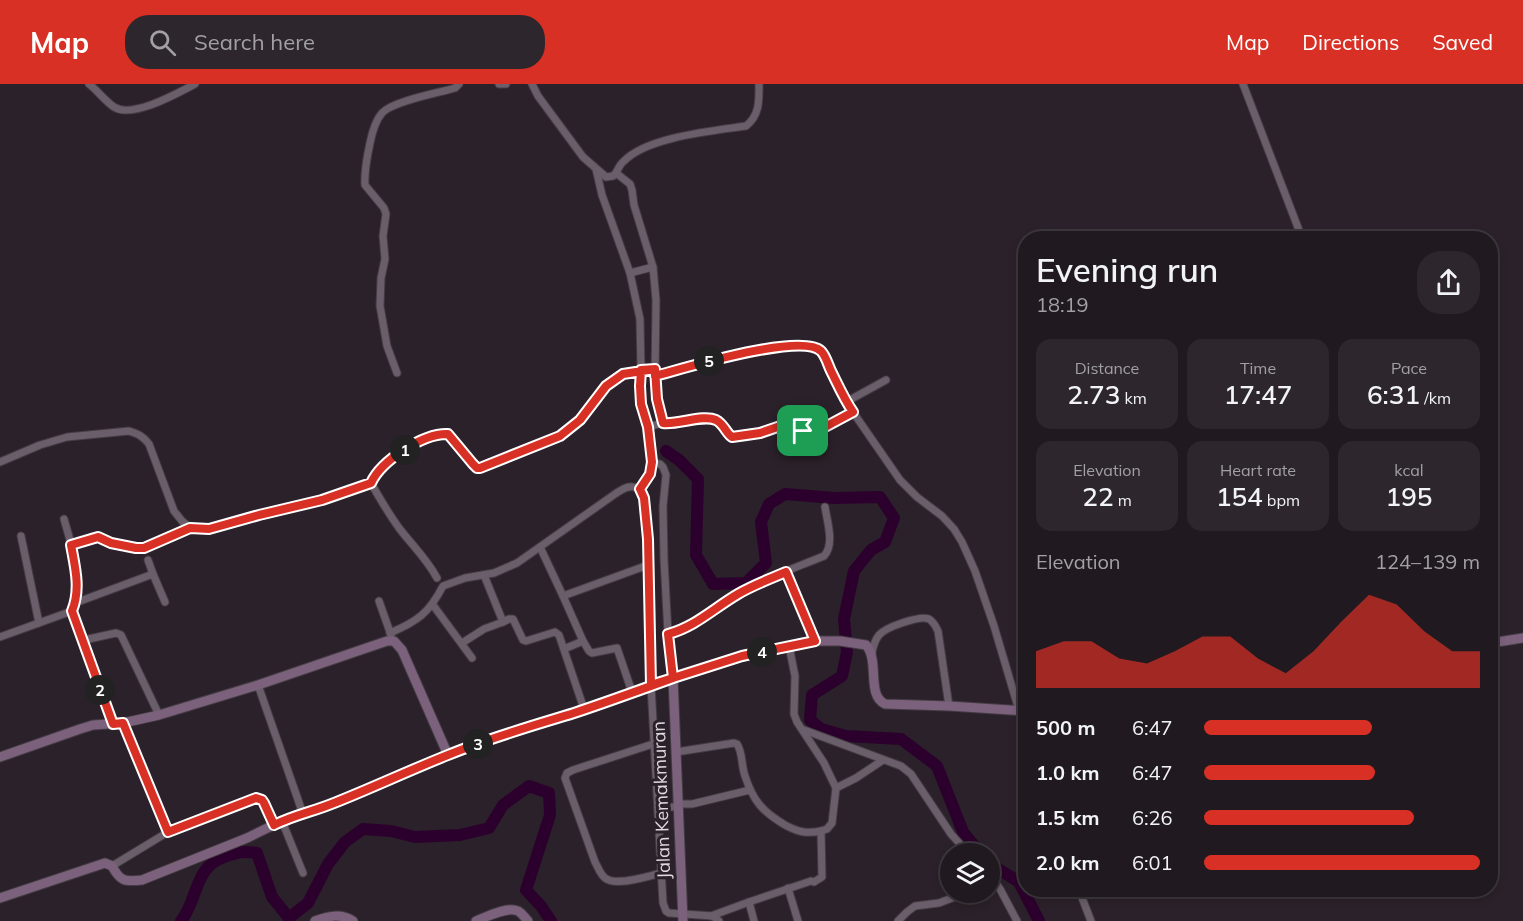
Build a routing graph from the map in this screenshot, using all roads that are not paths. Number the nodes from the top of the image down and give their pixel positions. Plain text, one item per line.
1 (89, 84) edge
2 (195, 84) edge
3 (459, 84) edge
4 (499, 84) edge
5 (506, 84) edge
6 (532, 84) edge
7 (759, 84) edge
8 (1243, 84) edge
9 (596, 169) junction
10 (618, 175) junction
11 (1299, 231) edge
12 (650, 267) junction
13 (633, 272) junction
14 (649, 371) junction
15 (397, 373) dead end
16 (886, 380) dead end
17 (848, 401) junction
18 (853, 412) junction
19 (663, 423) junction
20 (648, 427) junction
21 (0, 462) edge
22 (652, 462) junction
23 (371, 483) junction
24 (640, 489) junction
25 (825, 507) dead end
26 (63, 519) dead end
27 (190, 528) junction
28 (21, 536) dead end
29 (71, 545) junction
30 (540, 547) junction
31 (148, 560) dead end
32 (648, 565) junction
33 (786, 572) junction
34 (153, 574) junction
35 (484, 575) junction
36 (437, 578) dead end
37 (563, 596) junction
38 (380, 601) dead end
39 (165, 602) dead end
40 (433, 604) junction
41 (74, 607) junction
42 (503, 622) junction
43 (39, 623) junction
44 (668, 634) junction
45 (0, 637) edge
46 (392, 637) junction
47 (1523, 638) edge
48 (84, 640) junction
49 (583, 641) junction
50 (815, 641) junction
51 (1498, 642) edge
52 (462, 643) junction
53 (789, 646) junction
54 (564, 649) junction
55 (872, 653) junction
56 (472, 658) dead end
57 (672, 678) junction
58 (653, 684) junction
59 (258, 685) junction
60 (632, 692) junction
61 (1018, 696) edge
62 (950, 706) junction
63 (584, 709) junction
64 (1018, 711) edge
65 (159, 715) junction
66 (118, 724) junction
67 (804, 730) junction
68 (656, 743) junction
69 (676, 752) junction
70 (448, 755) junction
71 (0, 757) edge
72 (883, 760) junction
73 (836, 788) junction
74 (750, 789) junction
75 (677, 806) junction
76 (660, 807) junction
77 (303, 814) junction
78 (278, 823) junction
79 (821, 831) junction
80 (168, 832) junction
81 (959, 843) edge
82 (112, 866) junction
83 (303, 873) dead end
84 (662, 873) junction
85 (788, 888) junction
86 (1000, 894) edge
87 (1082, 897) edge
88 (0, 898) edge
89 (749, 902) junction
90 (940, 903) edge
91 (711, 916) junction
92 (683, 918) edge
93 (318, 920) edge
94 (353, 921) edge
95 (476, 921) edge
96 (528, 921) edge
97 (719, 921) edge
98 (754, 921) edge
99 (798, 921) edge
100 (898, 921) edge
101 (1017, 921) edge
102 (1091, 921) edge

1 - 2 street
3 - 15 street
4 - 5 street
6 - 9 street
7 - 10 street
8 - 11 street
9 - 10 street
9 - 13 street
10 - 12 street
12 - 13 street
12 - 14 street
13 - 14 street
14 - 17 street
14 - 19 street
14 - 20 street
14 - 23 street
16 - 17 street
17 - 18 street
18 - 19 street
18 - 61 street
19 - 20 street
20 - 22 street
21 - 27 street
22 - 24 street
22 - 44 street
23 - 27 street
23 - 36 street
24 - 30 street
24 - 32 street
25 - 33 street
26 - 29 street
27 - 29 street
28 - 43 street
29 - 41 street
30 - 35 street
30 - 37 street
31 - 34 street
32 - 37 street
32 - 58 street
33 - 44 street
33 - 50 street
34 - 39 street
34 - 41 street
35 - 40 street
35 - 42 street
37 - 49 street
38 - 46 street
40 - 46 street
40 - 52 street
41 - 43 street
41 - 48 street
42 - 52 street
42 - 54 street
43 - 45 street
44 - 57 street
46 - 59 street
46 - 70 street
47 - 51 street
48 - 65 street
48 - 66 street
49 - 54 street
49 - 60 street
50 - 53 street
50 - 55 street
52 - 56 street
53 - 57 street
53 - 67 street
54 - 63 street
55 - 62 street
55 - 62 street
57 - 58 street
57 - 69 street, Jalan Kemakmuran
58 - 60 street
58 - 68 street
59 - 65 street
59 - 77 street
60 - 63 street
62 - 64 street
63 - 70 street
65 - 66 street
66 - 71 street
66 - 80 street
67 - 72 street
67 - 73 street
68 - 76 street
68 - 84 street
69 - 74 street
69 - 75 street, Jalan Kemakmuran
70 - 77 street
72 - 73 street
72 - 81 street
73 - 79 street
74 - 75 street
74 - 79 street
75 - 76 street
75 - 92 street, Jalan Kemakmuran
76 - 84 street
77 - 78 street
78 - 80 street
78 - 82 street
78 - 83 street
79 - 85 street
80 - 82 street
82 - 88 street
84 - 92 street
85 - 89 street
85 - 99 street
86 - 101 street
87 - 102 street
89 - 91 street
89 - 98 street
90 - 100 street
91 - 92 street
91 - 97 street
93 - 94 street
95 - 96 street

